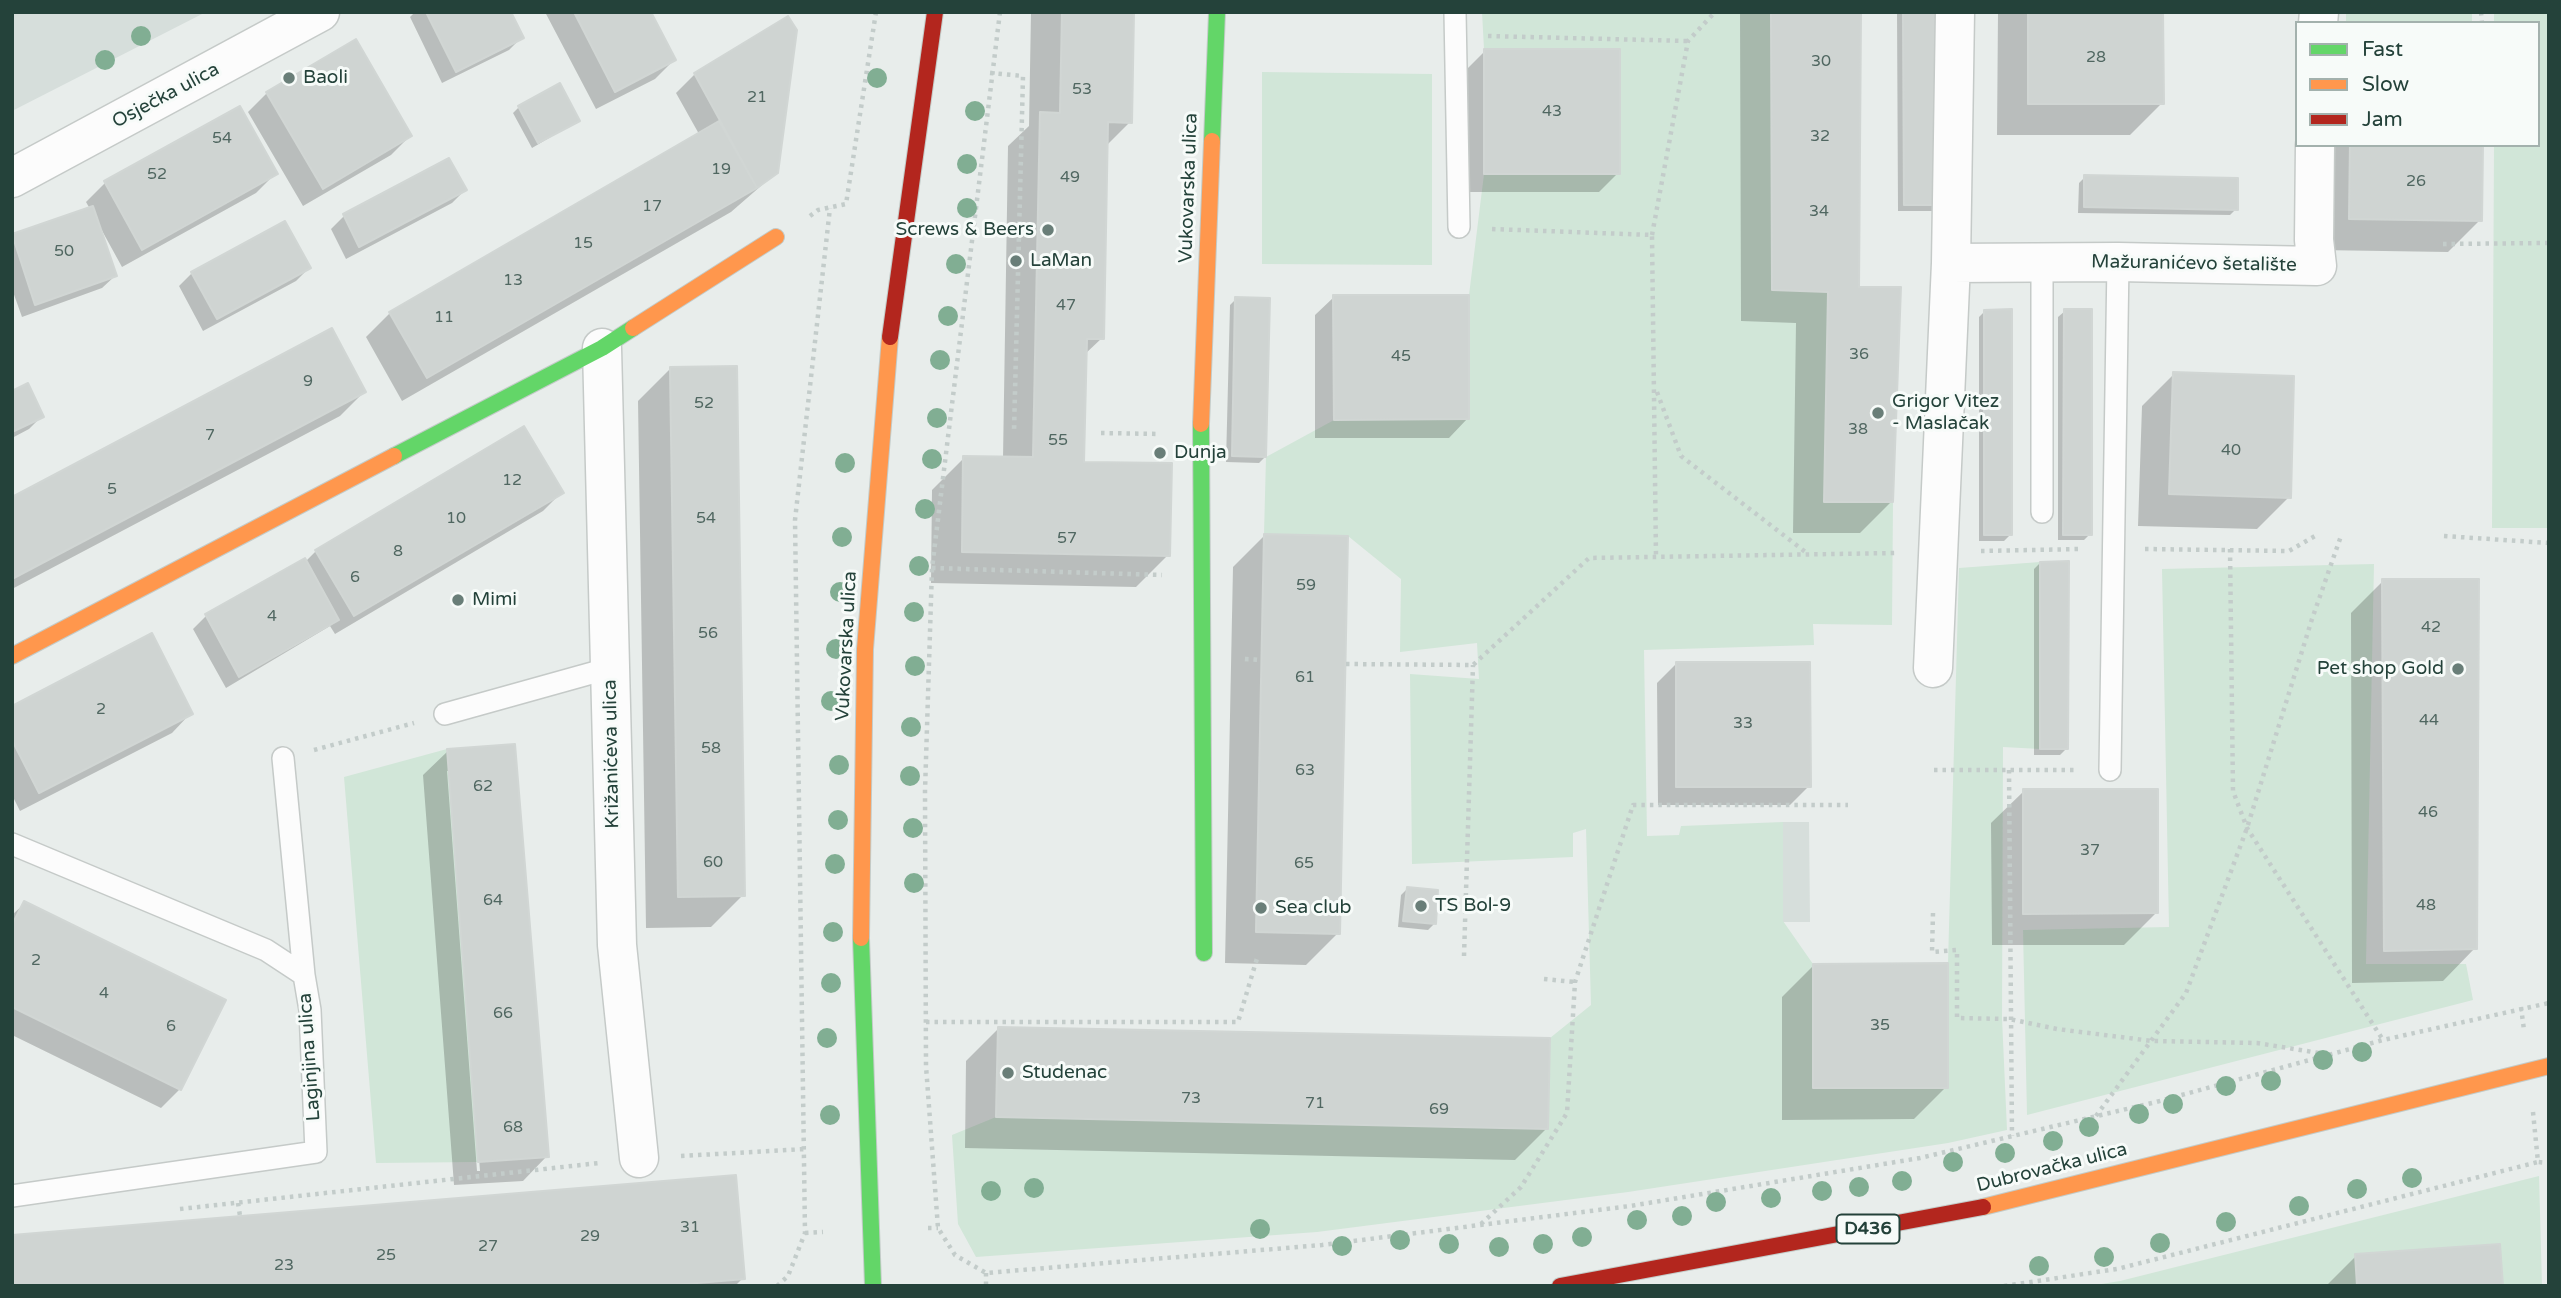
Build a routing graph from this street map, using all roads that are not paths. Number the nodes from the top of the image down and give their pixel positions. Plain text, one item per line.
1 (320, 12) edge
2 (935, 12) edge
3 (1217, 12) edge
4 (1455, 12) edge
5 (1955, 12) edge
6 (2315, 147) edge
7 (12, 178) edge
8 (1459, 227) road end
9 (776, 237) dead end
10 (2118, 262) junction
11 (1951, 263) junction
12 (2042, 263) junction
13 (602, 348) junction
14 (2042, 512) dead end
15 (12, 656) edge
16 (610, 668) junction
17 (1933, 668) dead end
18 (445, 714) road end
19 (283, 758) dead end
20 (2110, 770) road end
21 (12, 844) edge
22 (1204, 953) dead end
23 (304, 975) junction
24 (2549, 1066) edge
25 (639, 1158) road end
26 (12, 1196) edge
27 (873, 1286) edge
28 (1560, 1286) edge

1 - 7 street, Osječka ulica
2 - 27 street, Vukovarska ulica
3 - 22 street, Vukovarska ulica
4 - 8 lane
5 - 11 street
6 - 10 street, Mažuranićevo šetalište
9 - 13 street
10 - 12 street, Mažuranićevo šetalište
10 - 20 lane
11 - 12 street, Mažuranićevo šetalište
11 - 17 street
12 - 14 lane
13 - 15 street
13 - 16 street, Križanićeva ulica
16 - 18 lane
16 - 25 street, Križanićeva ulica
19 - 23 lane
21 - 23 lane, Laginjina ulica
23 - 26 lane, Laginjina ulica
24 - 28 street, Dubrovačka ulica / D436

